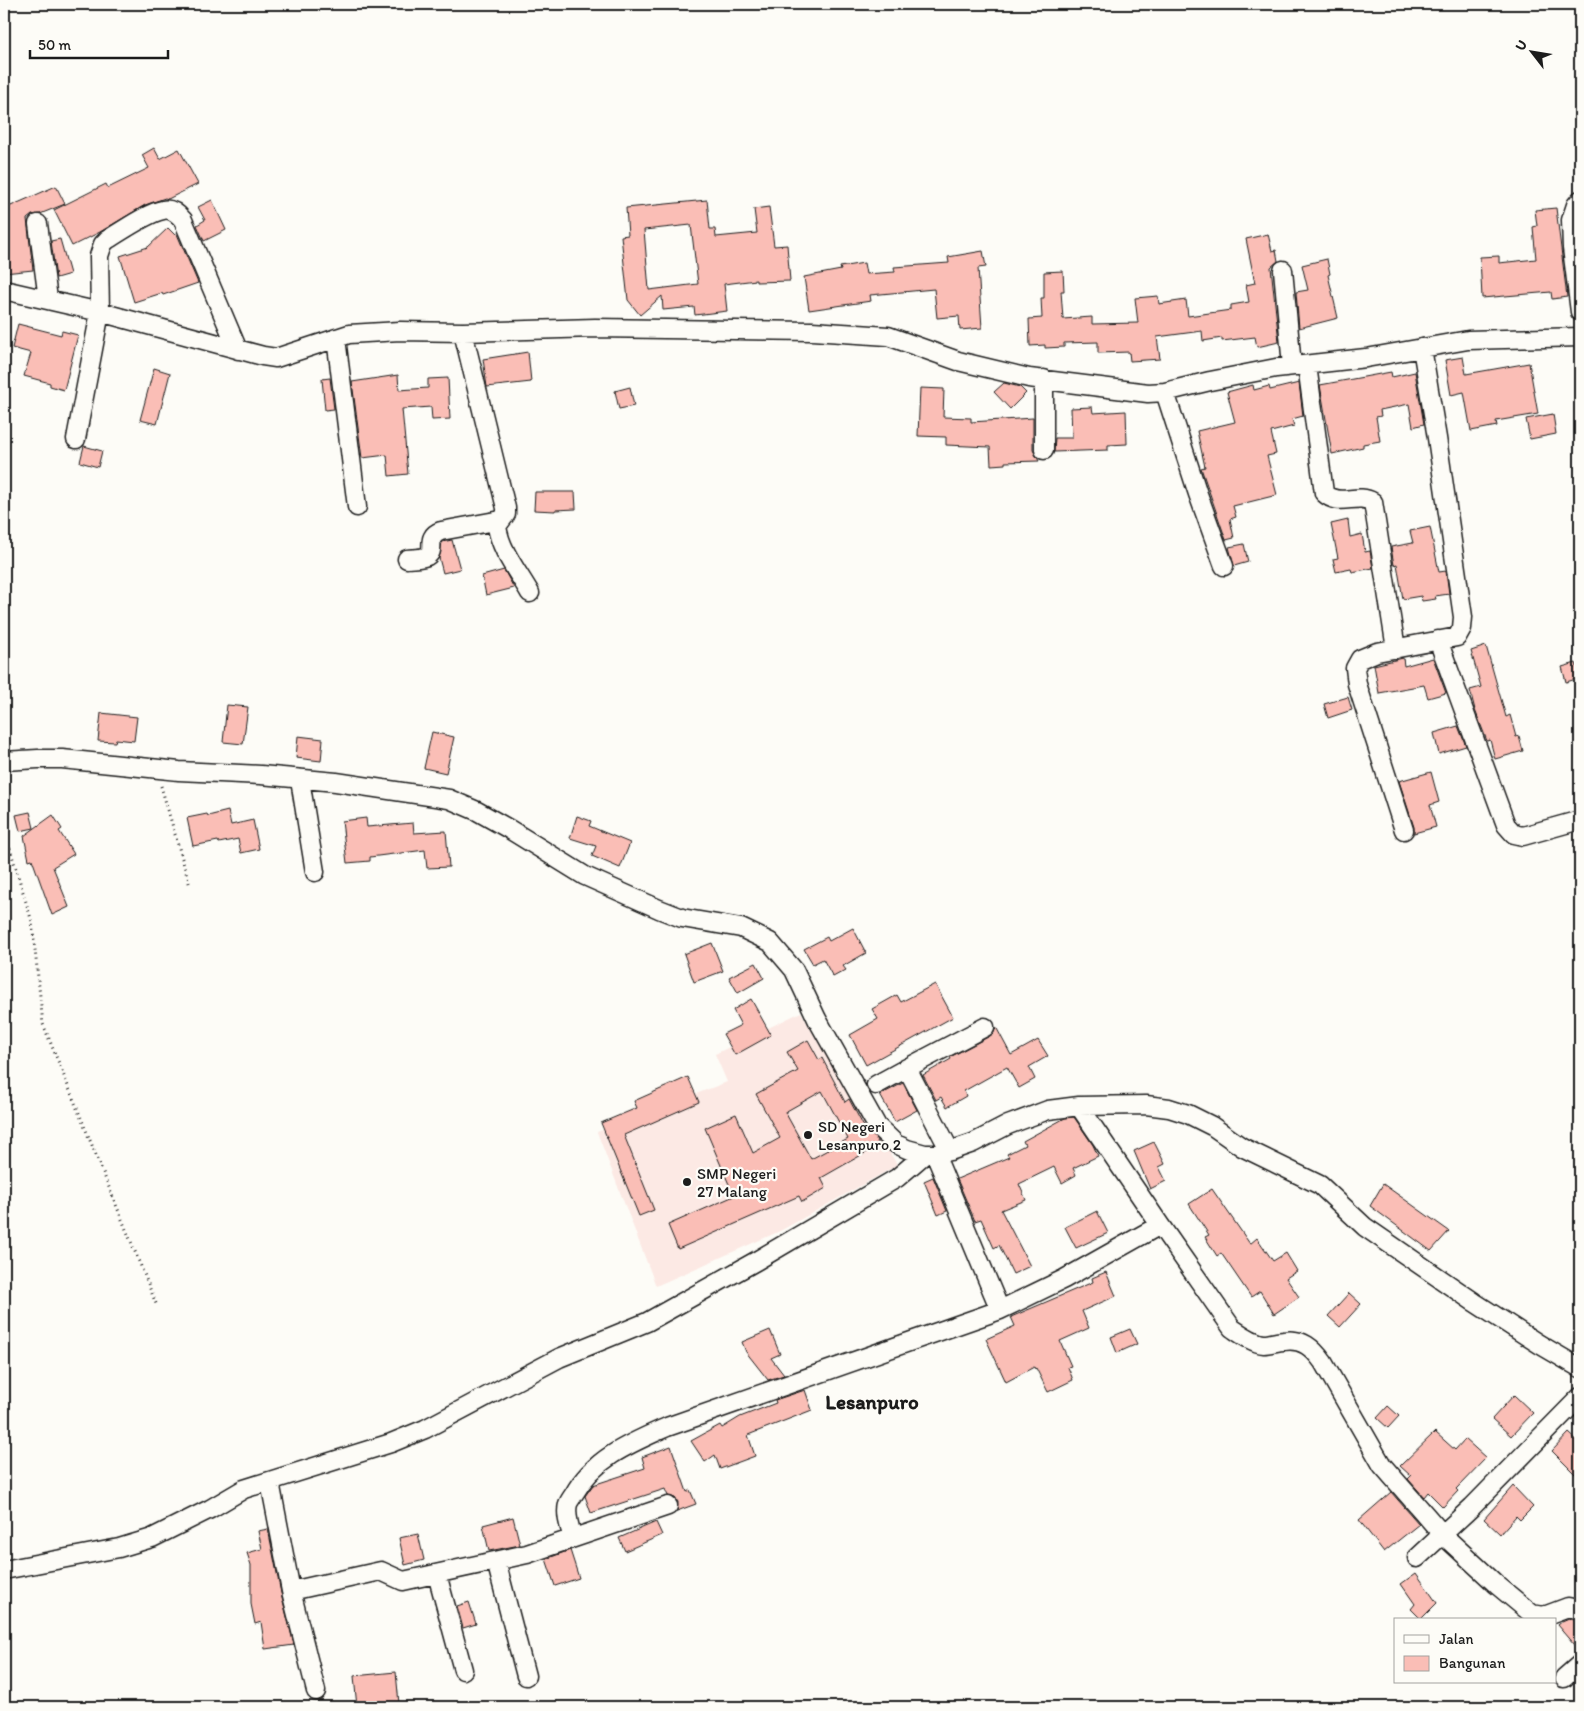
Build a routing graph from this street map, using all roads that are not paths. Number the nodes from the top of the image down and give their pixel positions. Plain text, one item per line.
1 (1580, 200) edge
2 (38, 224) dead end
3 (1283, 270) dead end
4 (4, 290) edge
5 (48, 299) junction
6 (100, 312) junction
7 (1580, 312) edge
8 (463, 332) junction
9 (1580, 337) edge
10 (336, 338) junction
11 (1422, 348) junction
12 (238, 350) junction
13 (1300, 366) junction
14 (1044, 379) junction
15 (1165, 392) junction
16 (76, 439) dead end
17 (1044, 450) dead end
18 (357, 507) dead end
19 (501, 520) junction
20 (407, 558) dead end
21 (1224, 566) dead end
22 (530, 593) dead end
23 (1438, 640) junction
24 (1396, 649) junction
25 (4, 761) edge
26 (300, 780) junction
27 (1580, 820) edge
28 (1404, 830) dead end
29 (315, 872) dead end
30 (985, 1027) dead end
31 (907, 1068) junction
32 (876, 1085) dead end
33 (1079, 1106) junction
34 (937, 1153) junction
35 (1160, 1225) junction
36 (1000, 1310) junction
37 (1580, 1368) edge
38 (1580, 1396) edge
39 (270, 1482) junction
40 (668, 1506) dead end
41 (1443, 1535) junction
42 (573, 1538) junction
43 (1417, 1558) dead end
44 (496, 1561) junction
45 (4, 1570) edge
46 (437, 1574) junction
47 (291, 1591) junction
48 (1580, 1612) edge
49 (1580, 1664) edge
50 (463, 1670) dead end
51 (526, 1676) dead end
52 (1564, 1678) dead end
53 (316, 1691) dead end

1 - 7 street
2 - 5 street
3 - 13 street
4 - 5 street
5 - 6 street
6 - 12 street
6 - 12 street
6 - 16 street
8 - 10 street
8 - 14 street
8 - 19 street
9 - 11 street
10 - 12 street
10 - 18 street
11 - 13 street
11 - 23 street
13 - 15 street
13 - 24 street
14 - 15 street
14 - 17 street
15 - 21 street
19 - 20 street
19 - 22 street
23 - 24 street
23 - 27 street
24 - 28 street
25 - 26 street
26 - 29 street
26 - 34 street
30 - 31 street
31 - 32 street
31 - 34 street
33 - 34 street
33 - 35 street
33 - 37 street
34 - 36 street
34 - 39 street
35 - 36 street
35 - 41 street
36 - 42 street
38 - 41 street
39 - 45 street
39 - 47 street
40 - 42 street
41 - 43 street
41 - 48 street
42 - 44 street
44 - 46 street
44 - 51 street
46 - 47 street
46 - 50 street
47 - 53 street
49 - 52 street

